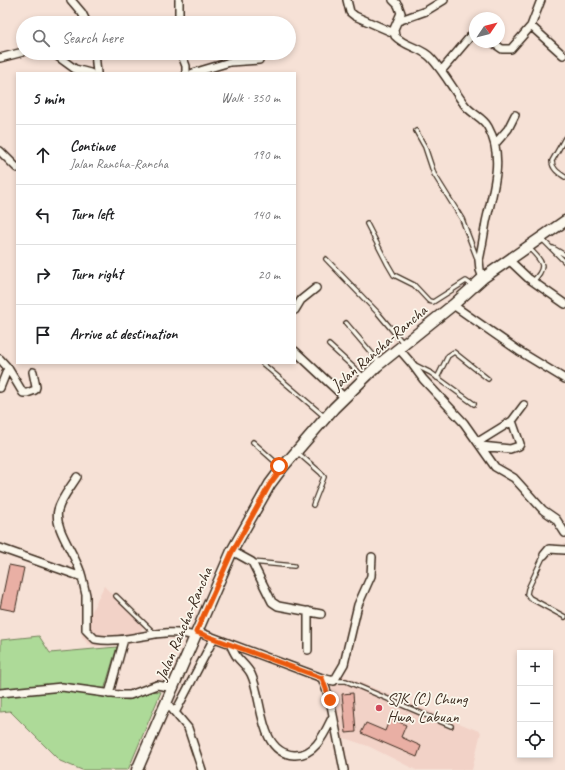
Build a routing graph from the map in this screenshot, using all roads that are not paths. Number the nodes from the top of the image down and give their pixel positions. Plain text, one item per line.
1 (71, 0) edge
2 (179, 0) edge
3 (347, 0) edge
4 (393, 0) edge
5 (444, 0) edge
6 (541, 0) edge
7 (84, 16) edge
8 (179, 16) edge
9 (398, 21) junction
10 (531, 26) junction
11 (394, 33) junction
12 (469, 38) edge
13 (501, 48) edge
14 (16, 54) edge
15 (563, 55) dead end
16 (0, 58) edge
17 (62, 60) edge
18 (96, 60) edge
19 (184, 60) edge
20 (259, 60) dead end
21 (442, 70) junction
22 (82, 72) edge
23 (97, 72) edge
24 (186, 72) edge
25 (196, 72) edge
26 (515, 115) dead end
27 (416, 131) dead end
28 (565, 138) edge
29 (495, 144) junction
30 (0, 151) edge
31 (16, 167) edge
32 (565, 177) edge
33 (565, 221) edge
34 (367, 224) dead end
35 (542, 239) junction
36 (550, 247) junction
37 (529, 248) junction
38 (565, 255) edge
39 (326, 258) dead end
40 (510, 260) junction
41 (565, 262) edge
42 (479, 265) junction
43 (484, 278) junction
44 (532, 282) junction
45 (474, 287) junction
46 (316, 288) dead end
47 (454, 304) junction
48 (565, 304) edge
49 (296, 308) edge
50 (346, 323) dead end
51 (329, 346) dead end
52 (401, 347) junction
53 (296, 352) edge
54 (0, 358) edge
55 (380, 363) junction
56 (263, 364) edge
57 (412, 364) junction
58 (8, 368) junction
59 (33, 372) dead end
60 (364, 378) junction
61 (437, 378) junction
62 (488, 379) dead end
63 (565, 379) edge
64 (0, 388) edge
65 (344, 397) junction
66 (474, 404) dead end
67 (524, 405) dead end
68 (325, 418) junction
69 (512, 421) junction
70 (253, 442) dead end
71 (480, 444) junction
72 (296, 451) junction
73 (282, 468) junction
74 (77, 477) dead end
75 (313, 505) dead end
76 (565, 533) edge
77 (0, 548) edge
78 (565, 550) edge
79 (232, 552) junction
80 (544, 555) joint
81 (372, 557) dead end
82 (252, 562) junction
83 (294, 566) dead end
84 (82, 577) junction
85 (116, 596) dead end
86 (308, 611) junction
87 (321, 614) dead end
88 (565, 617) edge
89 (155, 634) junction
90 (195, 634) junction
91 (214, 638) junction
92 (124, 639) junction
93 (230, 644) junction
94 (308, 650) dead end
95 (322, 678) junction
96 (334, 681) junction
97 (174, 688) junction
98 (0, 693) edge
99 (109, 694) junction
100 (167, 702) junction
101 (176, 711) junction
102 (333, 716) junction
103 (452, 726) dead end
104 (137, 770) edge
105 (202, 770) edge
106 (344, 770) edge

1 - 7 street
2 - 8 street
3 - 11 street
4 - 9 street
5 - 9 street
6 - 10 street
9 - 11 street
10 - 13 street
10 - 15 street
11 - 21 street
12 - 21 street
14 - 16 street
17 - 22 street
18 - 23 street
19 - 24 street
20 - 25 street
21 - 29 street
26 - 29 street
27 - 42 lane
28 - 32 lane
29 - 42 street
30 - 31 street
33 - 35 main road, Jalan Rancha-Rancha
34 - 45 lane
35 - 36 lane
35 - 37 main road, Jalan Rancha-Rancha
36 - 38 lane
36 - 41 lane
37 - 40 main road, Jalan Rancha-Rancha
37 - 44 lane
39 - 52 lane
40 - 43 main road, Jalan Rancha-Rancha
40 - 44 street
42 - 43 street
43 - 45 main road, Jalan Rancha-Rancha
44 - 48 street
45 - 47 main road, Jalan Rancha-Rancha
46 - 49 street
47 - 52 main road, Jalan Rancha-Rancha
47 - 63 street
50 - 55 lane
51 - 60 lane
52 - 55 main road, Jalan Rancha-Rancha
52 - 57 street
53 - 65 street
54 - 58 street
55 - 60 main road, Jalan Rancha-Rancha
56 - 68 lane
57 - 61 lane
57 - 71 street
58 - 59 street
58 - 64 street
60 - 65 main road, Jalan Rancha-Rancha
61 - 62 lane
61 - 66 lane
65 - 68 main road, Jalan Rancha-Rancha
67 - 69 street
68 - 72 main road, Jalan Rancha-Rancha
69 - 71 street
69 - 71 street
70 - 73 lane
71 - 76 street
72 - 73 main road, Jalan Rancha-Rancha
72 - 75 lane
73 - 79 main road, Jalan Rancha-Rancha
74 - 84 street
77 - 84 street
78 - 80 street
79 - 82 street
79 - 90 main road, Jalan Rancha-Rancha
80 - 88 lane
81 - 96 street
82 - 83 lane
82 - 86 street
84 - 92 street
85 - 89 lane
86 - 87 street
86 - 94 street
89 - 90 street
89 - 92 street
90 - 91 street
90 - 97 main road, Jalan Rancha-Rancha
91 - 93 street
91 - 101 street
92 - 99 street
93 - 95 street
93 - 102 street
95 - 96 street
95 - 102 street
96 - 103 lane
97 - 99 street
97 - 100 main road, Jalan Rancha-Rancha
98 - 99 street
100 - 101 street
100 - 104 main road, Jalan Rancha-Rancha
101 - 105 street
102 - 106 street

